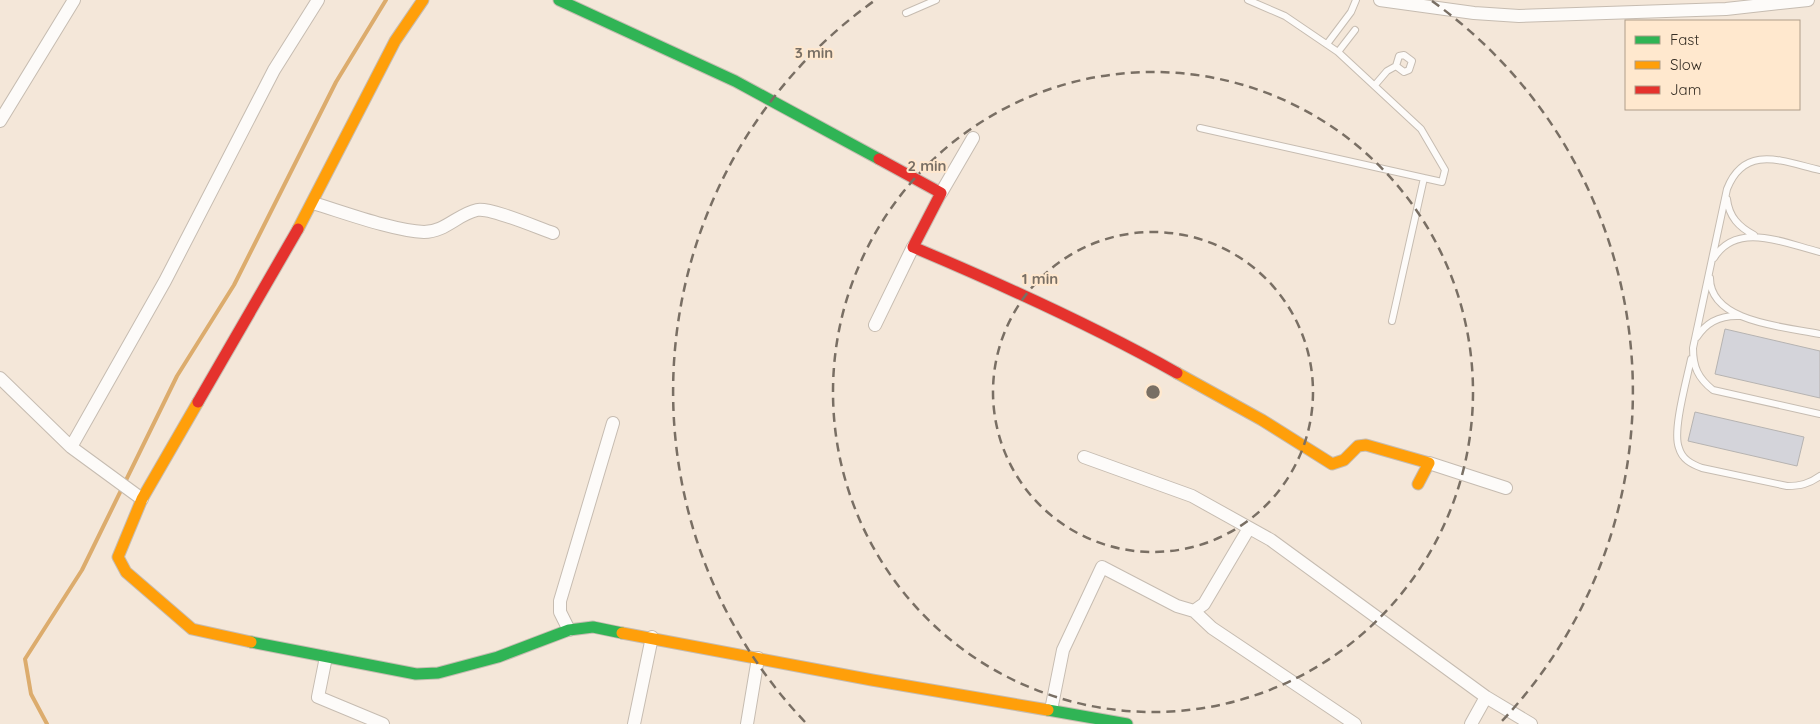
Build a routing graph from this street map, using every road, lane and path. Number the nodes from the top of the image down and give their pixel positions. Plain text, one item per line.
1 (74, 0) edge
2 (318, 0) edge
3 (423, 0) edge
4 (559, 0) edge
5 (936, 0) edge
6 (1248, 0) edge
7 (1356, 0) edge
8 (1380, 0) edge
9 (1808, 0) edge
10 (906, 13) dead end
11 (1355, 30) dead end
12 (1327, 44) junction
13 (1338, 52) junction
14 (1396, 66) dead end
15 (1375, 85) junction
16 (0, 121) edge
17 (1200, 128) dead end
18 (973, 138) dead end
19 (1820, 170) edge
20 (1424, 178) junction
21 (1727, 189) junction
22 (941, 193) junction
23 (313, 203) junction
24 (553, 233) dead end
25 (1758, 236) junction
26 (913, 247) junction
27 (1820, 252) edge
28 (1711, 269) junction
29 (1740, 316) junction
30 (1392, 322) dead end
31 (875, 324) dead end
32 (1820, 334) edge
33 (1693, 348) junction
34 (0, 378) edge
35 (1820, 414) edge
36 (613, 423) dead end
37 (71, 447) junction
38 (1084, 456) dead end
39 (1429, 463) junction
40 (1820, 476) edge
41 (1418, 484) dead end
42 (1506, 488) dead end
43 (132, 492) junction
44 (1249, 528) junction
45 (1194, 611) junction
46 (569, 630) junction
47 (652, 637) junction
48 (326, 657) junction
49 (758, 658) junction
50 (1486, 697) junction
51 (1051, 710) junction
52 (383, 724) edge
53 (634, 724) edge
54 (747, 724) edge
55 (1127, 724) edge
56 (1356, 724) edge
57 (1471, 724) edge
58 (1531, 724) edge

1 - 16 street
2 - 37 street
3 - 23 street
4 - 22 street
5 - 10 lane
6 - 12 lane
7 - 12 lane
8 - 9 street
11 - 13 lane
12 - 13 lane
13 - 15 lane
14 - 15 lane
15 - 20 lane
17 - 20 lane
18 - 22 street
19 - 21 lane
20 - 30 lane
21 - 25 lane
21 - 28 lane
22 - 26 street
23 - 24 street
23 - 43 street
25 - 27 lane
25 - 28 lane
26 - 31 street
26 - 39 street
28 - 29 lane
28 - 33 lane
29 - 32 lane
29 - 33 lane
33 - 35 lane
33 - 40 lane
34 - 37 street
36 - 46 street
37 - 43 street
38 - 44 street
39 - 41 street
39 - 42 street
43 - 48 street
44 - 45 street
44 - 50 street
45 - 51 street
45 - 56 street
46 - 47 street
46 - 48 street
47 - 49 street
47 - 53 street
48 - 52 street
49 - 51 street
49 - 54 street
50 - 57 street
50 - 58 street
51 - 55 street

